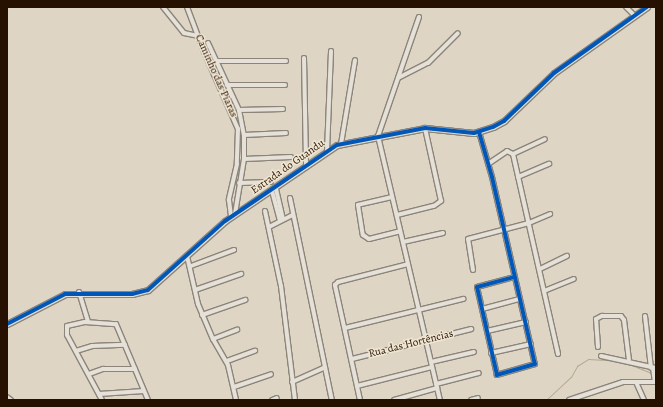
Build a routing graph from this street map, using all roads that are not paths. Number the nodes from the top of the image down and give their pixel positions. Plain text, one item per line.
1 (163, 7) edge
2 (187, 7) edge
3 (626, 7) edge
4 (647, 7) edge
5 (635, 16) junction
6 (419, 17) dead end
7 (458, 33) dead end
8 (198, 36) junction
9 (208, 42) dead end
10 (331, 51) dead end
11 (304, 58) dead end
12 (355, 60) dead end
13 (216, 61) junction
14 (286, 61) dead end
15 (398, 78) junction
16 (226, 85) junction
17 (285, 85) dead end
18 (283, 109) dead end
19 (239, 110) junction
20 (425, 128) junction
21 (479, 132) junction
22 (286, 133) dead end
23 (244, 135) junction
24 (378, 136) junction
25 (545, 139) dead end
26 (341, 144) junction
27 (327, 151) junction
28 (513, 154) junction
29 (291, 157) dead end
30 (244, 159) junction
31 (488, 164) junction
32 (549, 164) dead end
33 (306, 167) junction
34 (518, 177) junction
35 (271, 182) dead end
36 (239, 183) junction
37 (274, 190) junction
38 (392, 197) junction
39 (290, 198) dead end
40 (265, 211) dead end
41 (550, 214) dead end
42 (293, 215) junction
43 (397, 215) junction
44 (233, 216) junction
45 (282, 220) junction
46 (529, 223) junction
47 (269, 227) junction
48 (504, 229) junction
49 (400, 231) junction
50 (442, 233) dead end
51 (403, 242) junction
52 (234, 250) dead end
53 (187, 256) junction
54 (567, 256) dead end
55 (408, 264) junction
56 (191, 266) junction
57 (540, 269) junction
58 (473, 270) dead end
59 (242, 274) dead end
60 (515, 277) junction
61 (574, 279) dead end
62 (195, 290) junction
63 (544, 291) junction
64 (79, 292) junction
65 (463, 299) dead end
66 (520, 299) junction
67 (244, 300) dead end
68 (419, 309) junction
69 (482, 309) junction
70 (202, 315) junction
71 (645, 316) dead end
72 (88, 322) junction
73 (526, 322) junction
74 (7, 324) edge
75 (345, 328) junction
76 (471, 329) dead end
77 (237, 330) dead end
78 (487, 331) junction
79 (213, 339) junction
80 (426, 341) junction
81 (531, 344) junction
82 (125, 345) junction
83 (598, 347) dead end
84 (76, 351) junction
85 (255, 351) dead end
86 (474, 352) dead end
87 (491, 353) junction
88 (558, 354) dead end
89 (601, 356) dead end
90 (352, 359) junction
91 (629, 360) junction
92 (226, 361) junction
93 (431, 365) junction
94 (325, 367) junction
95 (654, 369) edge
96 (135, 370) junction
97 (479, 373) dead end
98 (89, 374) junction
99 (271, 374) dead end
100 (655, 381) edge
101 (292, 382) junction
102 (636, 382) junction
103 (357, 386) junction
104 (436, 386) junction
105 (234, 387) junction
106 (144, 391) junction
107 (99, 394) junction
108 (7, 397) edge
109 (478, 398) dead end
110 (581, 398) edge
111 (11, 400) edge
112 (102, 400) edge
113 (148, 400) edge
114 (236, 400) edge
115 (295, 400) edge
116 (332, 400) edge
117 (360, 400) edge
118 (394, 400) edge
119 (440, 400) edge
120 (471, 400) edge
121 (569, 400) edge
122 (644, 400) edge

1 - 8 street
2 - 8 street, Caminho das Piaras
3 - 5 street
4 - 5 street, Estrada do Guandu
5 - 21 street, Estrada do Guandu
6 - 15 street
7 - 15 street
8 - 44 street, Caminho das Piaras
9 - 13 street
10 - 27 street
11 - 33 street
12 - 26 street
13 - 14 street
13 - 16 street
15 - 24 street
16 - 17 street
16 - 19 street
18 - 19 street
19 - 23 street
20 - 21 street, Estrada do Guandu
20 - 24 street, Estrada do Guandu
20 - 43 street
21 - 31 street
22 - 23 street
23 - 30 street
24 - 26 street, Estrada do Guandu
24 - 38 street
25 - 28 street
26 - 27 street, Estrada do Guandu
27 - 33 street, Estrada do Guandu
28 - 31 street
28 - 34 street
29 - 30 street
30 - 36 street
31 - 48 street
32 - 34 street
33 - 37 street, Estrada do Guandu
34 - 46 street
35 - 36 street
36 - 44 street
37 - 44 street, Estrada do Guandu
37 - 45 street
38 - 43 street
38 - 49 street
39 - 42 street
40 - 47 street
41 - 46 street
42 - 45 street
42 - 94 street
43 - 49 street
44 - 53 street, Estrada do Guandu
45 - 47 street
46 - 48 street
46 - 57 street
47 - 101 street
48 - 58 street
48 - 60 street
49 - 51 street
50 - 51 street
51 - 55 street
52 - 56 street
53 - 56 street
53 - 64 street, Estrada do Guandu
54 - 57 street
55 - 68 street
55 - 75 street
56 - 62 street
57 - 63 street
59 - 62 street
60 - 66 street
60 - 69 street
61 - 63 street
62 - 70 street
63 - 88 street
64 - 72 street
64 - 74 street, Estrada do Guandu
65 - 68 street
66 - 69 street
66 - 73 street
67 - 70 street
68 - 75 street
68 - 80 street
69 - 78 street
70 - 79 street
71 - 95 street
72 - 82 street
72 - 84 street
73 - 78 street
73 - 81 street
75 - 90 street
76 - 80 street, Rua das Hortências
77 - 79 street
78 - 87 street
79 - 92 street
80 - 90 street, Rua das Hortências
80 - 93 street
81 - 87 street
81 - 87 street
82 - 84 street
82 - 96 street
83 - 91 street
84 - 98 street
85 - 92 street
86 - 93 street
89 - 91 street
90 - 103 street
91 - 95 street
92 - 105 street
93 - 103 street
93 - 104 street
94 - 101 street
94 - 116 street
95 - 100 street
96 - 98 street
96 - 106 street
97 - 104 street
98 - 107 street
99 - 105 street
100 - 102 street
101 - 115 street
102 - 110 street
102 - 122 street
103 - 117 street
104 - 118 street
104 - 119 street
105 - 114 street
106 - 107 street
106 - 113 street
107 - 112 street
108 - 111 street
109 - 120 street
110 - 121 street

